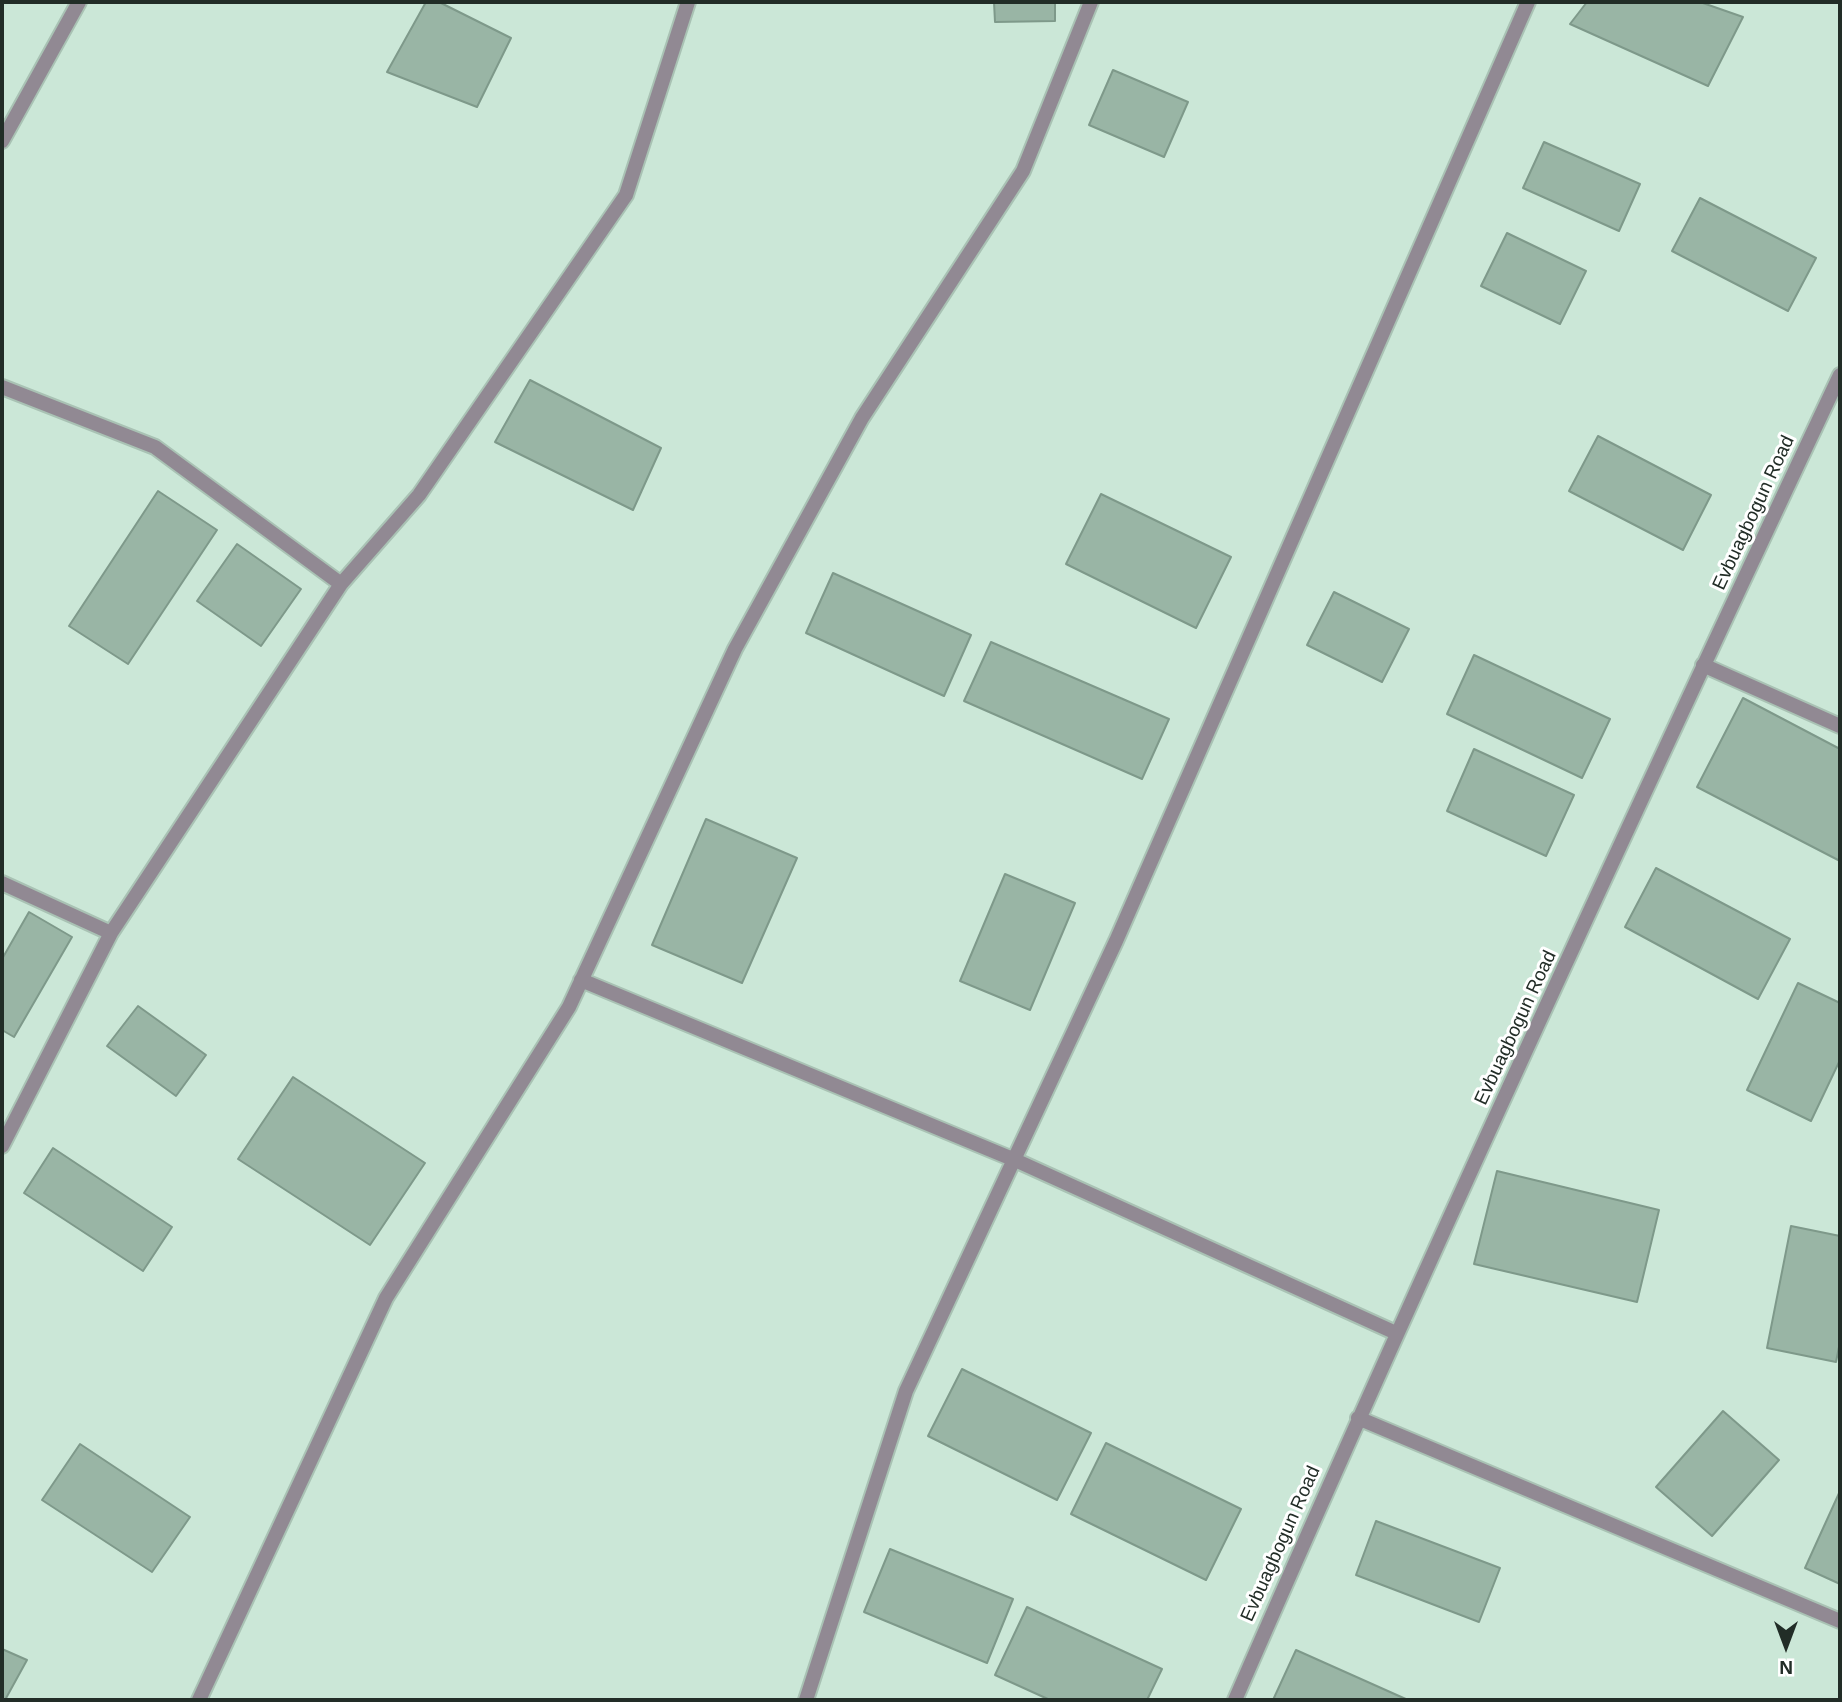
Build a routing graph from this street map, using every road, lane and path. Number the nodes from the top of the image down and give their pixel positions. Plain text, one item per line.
1 (79, 2) edge
2 (688, 2) edge
3 (1091, 2) edge
4 (1528, 2) edge
5 (2, 141) edge
6 (1840, 375) edge
7 (2, 387) edge
8 (341, 584) junction
9 (1703, 665) junction
10 (1840, 726) edge
11 (2, 883) edge
12 (110, 933) junction
13 (581, 980) junction
14 (2, 1146) edge
15 (1015, 1160) junction
16 (1396, 1333) junction
17 (1358, 1418) junction
18 (1840, 1620) edge
19 (199, 1700) edge
20 (806, 1700) edge
21 (1235, 1700) edge

1 - 5 street
2 - 8 street
3 - 13 street
4 - 15 street
6 - 9 street, Evbuagbogun Road
7 - 8 street
8 - 12 street
9 - 10 street
9 - 16 street, Evbuagbogun Road
11 - 12 street
12 - 14 street
13 - 15 street
13 - 19 street
15 - 16 street
15 - 20 street
16 - 17 street, Evbuagbogun Road
17 - 18 street
17 - 21 street, Evbuagbogun Road

